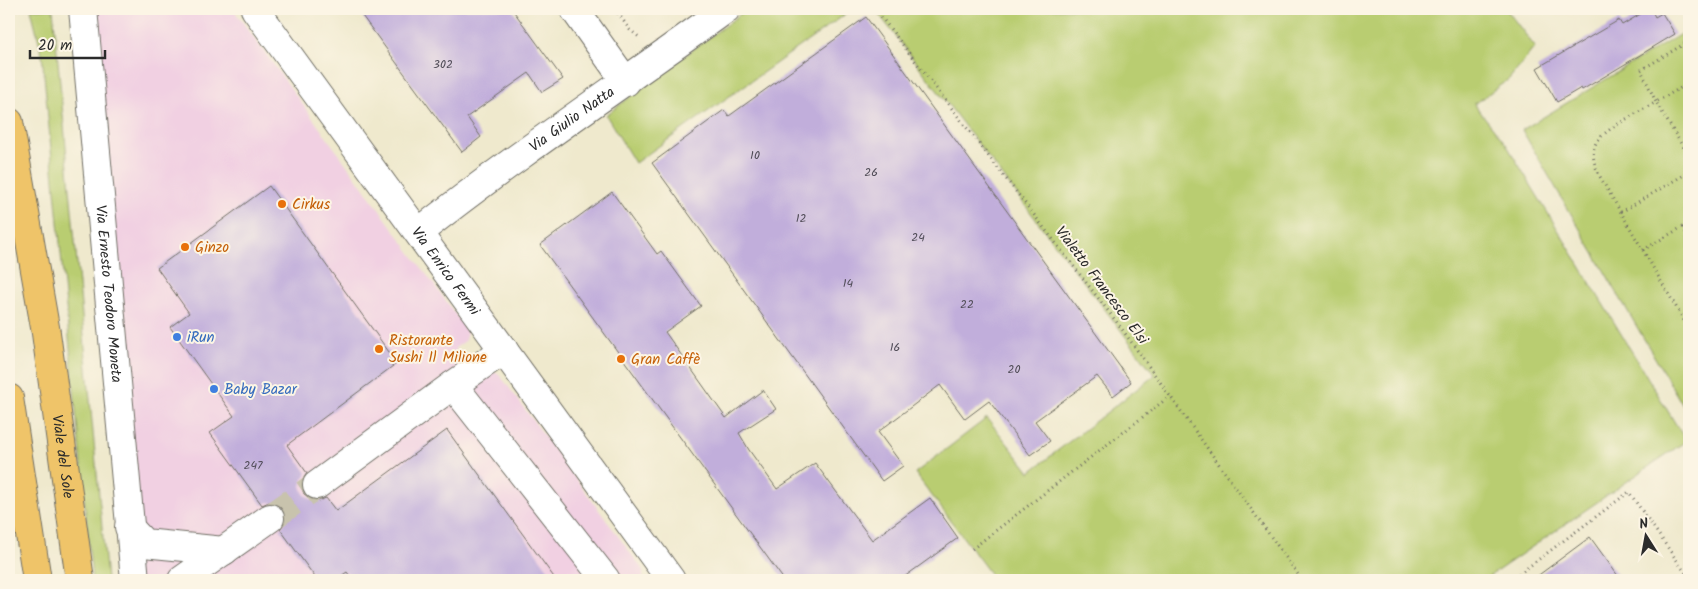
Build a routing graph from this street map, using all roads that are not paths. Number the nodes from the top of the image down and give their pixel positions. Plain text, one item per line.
1 (83, 9) edge
2 (255, 9) edge
3 (574, 9) edge
4 (726, 9) edge
5 (626, 82) junction
6 (9, 122) edge
7 (9, 195) edge
8 (419, 232) junction
9 (46, 333) junction
10 (504, 350) junction
11 (453, 385) junction
12 (9, 398) edge
13 (317, 485) tunnel mouth
14 (270, 518) tunnel mouth
15 (129, 528) junction
16 (224, 551) junction
17 (186, 579) edge
18 (37, 580) edge
19 (80, 580) edge
20 (135, 580) edge
21 (606, 580) edge
22 (671, 580) edge

1 - 15 street, Via Ernesto Teodoro Moneta
2 - 8 street, Via Enrico Fermi
3 - 5 street
4 - 5 street, Via Giulio Natta
5 - 8 street, Via Giulio Natta
6 - 9 highway
7 - 9 highway
8 - 10 street, Via Enrico Fermi
9 - 19 highway, Viale del Sole
10 - 11 street
10 - 22 street, Via Enrico Fermi
11 - 13 street
11 - 21 street
12 - 18 highway
14 - 16 street
15 - 16 street
15 - 20 street, Via Ernesto Teodoro Moneta
16 - 17 street

